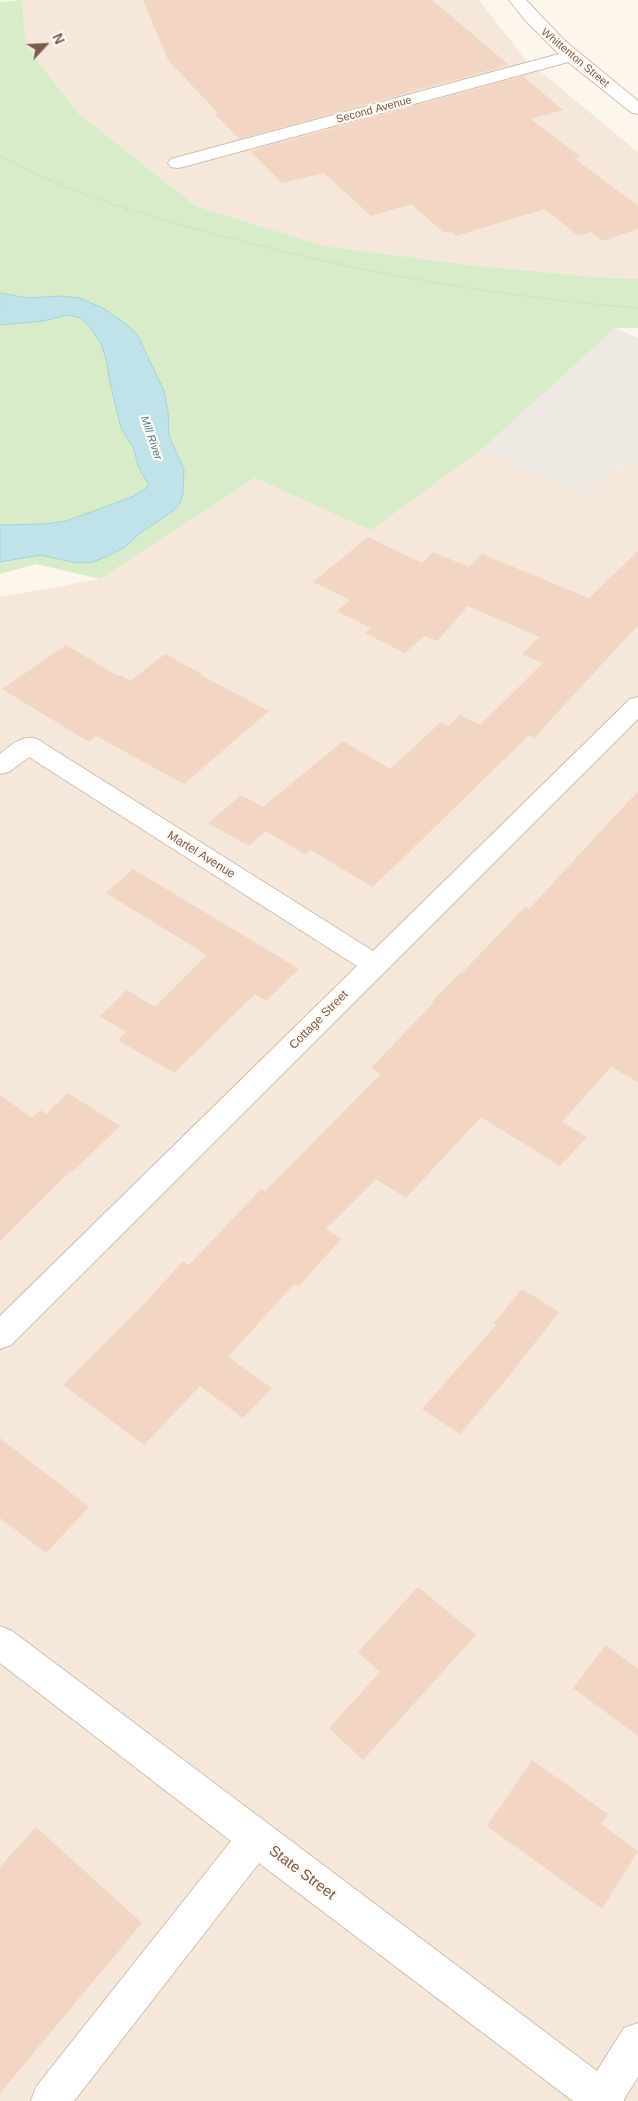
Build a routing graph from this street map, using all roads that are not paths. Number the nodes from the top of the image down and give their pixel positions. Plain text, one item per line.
1 (518, 0) edge
2 (570, 56) junction
3 (638, 109) edge
4 (177, 163) dead end
5 (638, 705) edge
6 (0, 766) edge
7 (375, 966) junction
8 (0, 1336) edge
9 (0, 1642) edge
10 (256, 1838) junction
11 (638, 2042) edge
12 (602, 2100) edge
13 (50, 2101) edge

1 - 2 street, Whittenton Street
2 - 3 street, Whittenton Street
2 - 4 street, Second Avenue
5 - 7 street, Cottage Street
6 - 7 street, Martel Avenue
7 - 8 street, Cottage Street
9 - 10 street, State Street
10 - 12 street, State Street
10 - 13 street
11 - 12 street

